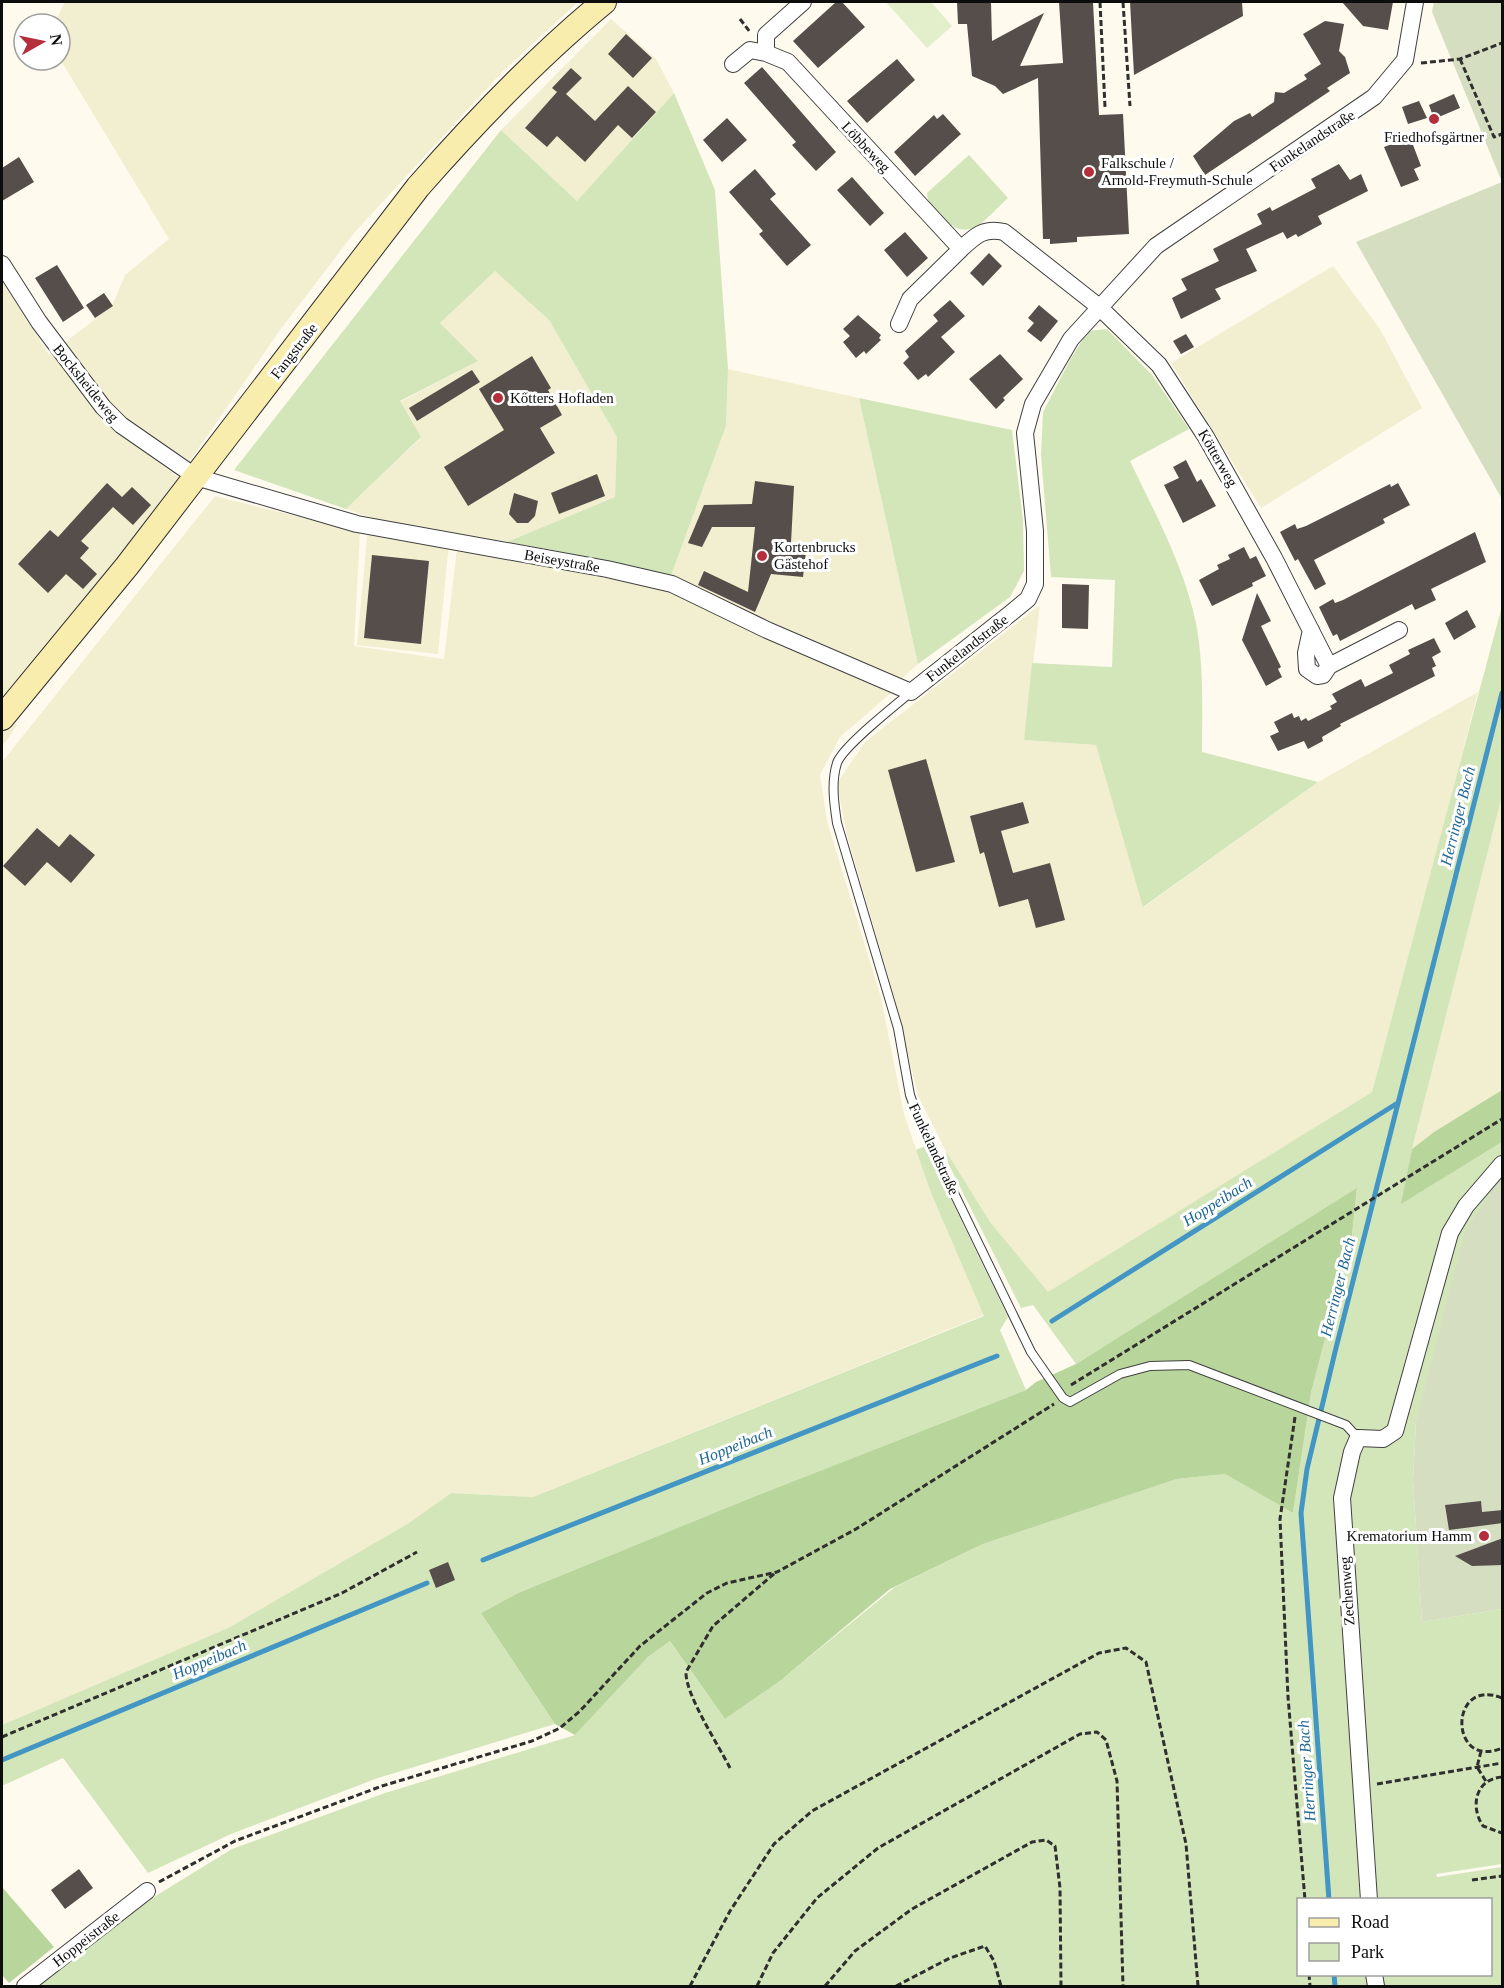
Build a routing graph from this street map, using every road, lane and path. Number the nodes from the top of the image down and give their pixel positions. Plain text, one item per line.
1 (604, 2) edge
2 (803, 2) edge
3 (1100, 2) edge
4 (1123, 2) edge
5 (1415, 2) edge
6 (1503, 43) edge
7 (766, 53) junction
8 (1460, 59) junction
9 (733, 64) dead end
10 (1398, 71) junction
11 (1130, 106) dead end
12 (1105, 107) dead end
13 (1503, 134) edge
14 (961, 249) junction
15 (2, 264) edge
16 (1098, 306) junction
17 (899, 324) dead end
18 (196, 477) junction
19 (1399, 630) dead end
20 (911, 692) junction
21 (2, 717) edge
22 (1503, 1119) edge
23 (1503, 1164) edge
24 (1061, 1395) junction
25 (1298, 1406) junction
26 (1358, 1438) junction
27 (417, 1552) dead end
28 (777, 1572) junction
29 (1503, 1698) edge
30 (2, 1737) edge
31 (1503, 1748) edge
32 (1481, 1750) junction
33 (1503, 1763) edge
34 (1478, 1767) junction
35 (730, 1768) dead end
36 (1503, 1777) edge
37 (1487, 1783) junction
38 (1361, 1786) junction
39 (1503, 1833) edge
40 (1503, 1876) edge
41 (1472, 1880) dead end
42 (147, 1891) joint
43 (1305, 1898) edge
44 (1369, 1898) edge
45 (25, 1986) edge
46 (690, 1986) edge
47 (757, 1986) edge
48 (825, 1986) edge
49 (896, 1986) edge
50 (1001, 1986) edge
51 (1061, 1986) edge
52 (1123, 1986) edge
53 (1198, 1986) edge

1 - 18 main road, Fangstraße
2 - 7 street
3 - 12 path
4 - 11 path
5 - 10 street, Funkelandstraße
6 - 8 path
7 - 9 street
7 - 14 street, Löbbeweg
8 - 10 path
8 - 13 path
10 - 16 street, Funkelandstraße
14 - 16 street
14 - 17 street
15 - 18 street, Bocksheideweg
16 - 19 street, Kötterweg
16 - 20 street, Funkelandstraße
18 - 20 street, Beiseystraße
18 - 21 main road, Fangstraße
20 - 24 lane, Funkelandstraße
22 - 24 path
23 - 26 street
24 - 25 lane
24 - 28 path
25 - 26 lane
25 - 43 path
26 - 38 street, Zechenweg
27 - 30 path
28 - 35 path
28 - 42 path
29 - 32 path
31 - 32 path
32 - 34 path
33 - 34 path
34 - 37 path
34 - 38 path
36 - 37 path
37 - 39 path
38 - 44 street, Zechenweg
40 - 41 path
42 - 45 street, Hoppeistraße
46 - 53 path
47 - 52 path
48 - 51 path
49 - 50 path

